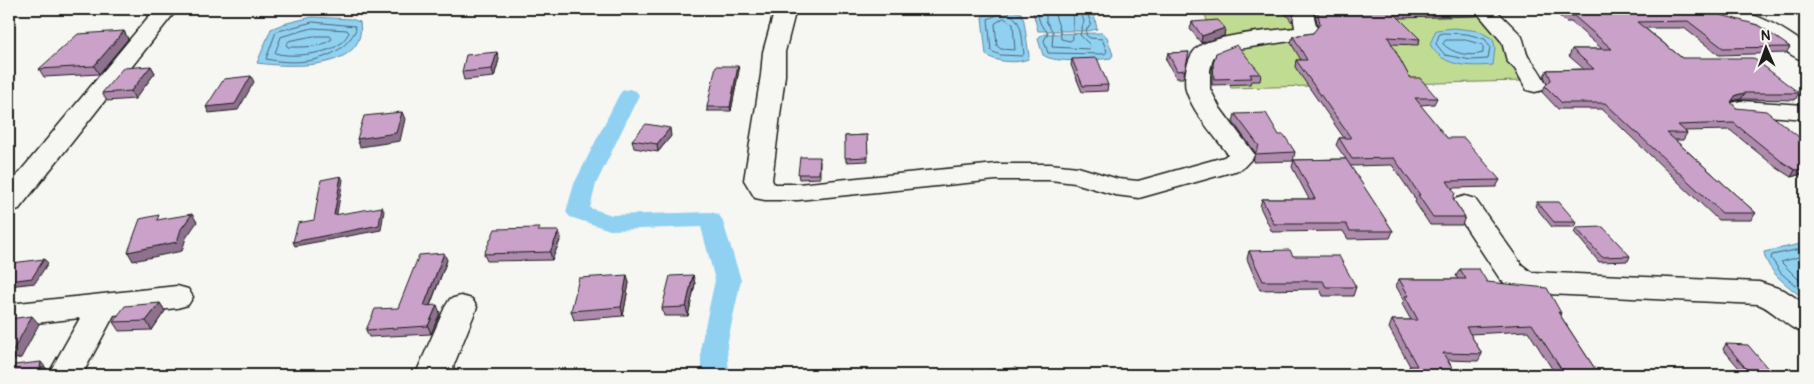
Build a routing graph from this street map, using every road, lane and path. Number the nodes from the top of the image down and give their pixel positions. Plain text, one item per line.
1 (785, 9) edge
2 (1302, 9) edge
3 (1484, 9) edge
4 (1703, 9) edge
5 (164, 12) dead end
6 (1805, 54) edge
7 (1535, 85) dead end
8 (1741, 108) edge
9 (1805, 112) edge
10 (9, 203) edge
11 (1465, 206) dead end
12 (177, 297) dead end
13 (104, 305) junction
14 (461, 307) dead end
15 (9, 315) edge
16 (1805, 322) edge
17 (65, 375) edge
18 (440, 375) edge

1 - 2 street
3 - 7 street
4 - 6 street
5 - 10 street
8 - 9 street
11 - 16 street
12 - 13 street
13 - 15 street
13 - 17 street
14 - 18 street

